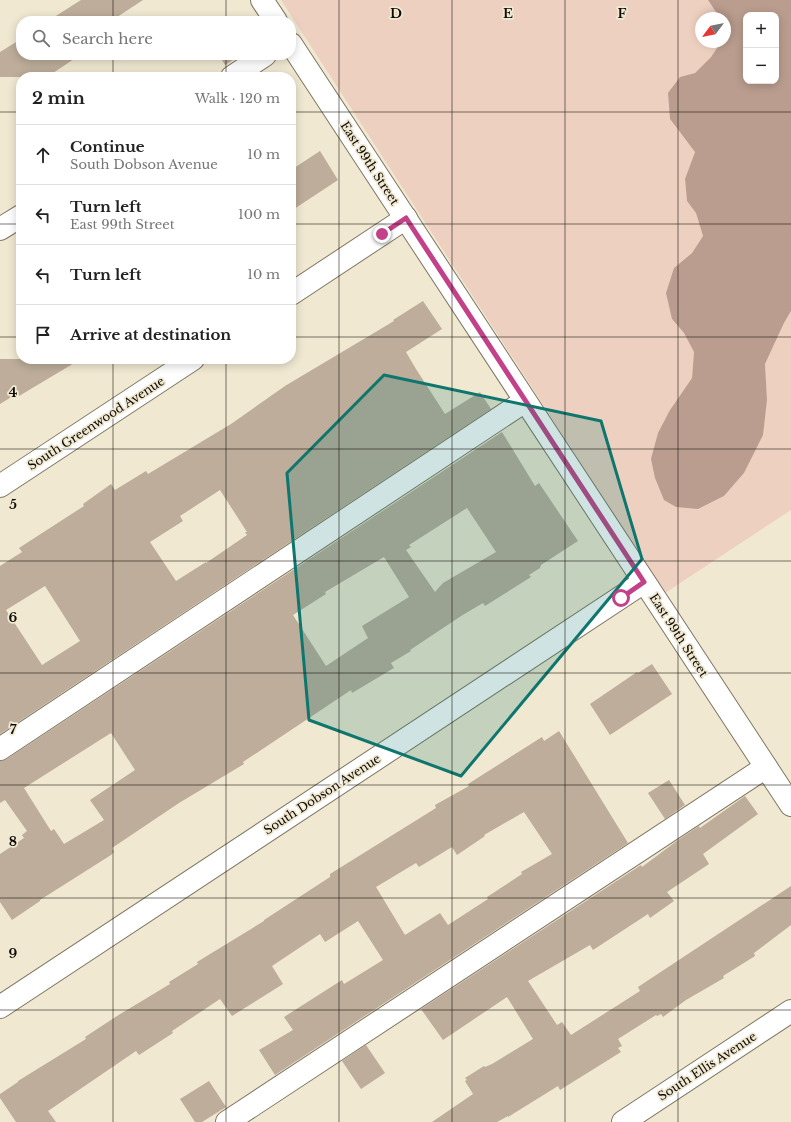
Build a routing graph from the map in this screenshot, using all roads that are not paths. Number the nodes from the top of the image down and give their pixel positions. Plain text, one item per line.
1 (262, 0) edge
2 (273, 16) edge
3 (296, 52) edge
4 (258, 60) edge
5 (240, 72) edge
6 (406, 218) junction
7 (16, 219) edge
8 (0, 230) edge
9 (296, 291) edge
10 (184, 364) edge
11 (525, 401) junction
12 (0, 486) edge
13 (644, 582) junction
14 (0, 749) edge
15 (766, 767) junction
16 (791, 805) edge
17 (0, 1007) edge
18 (791, 1011) edge
19 (227, 1122) edge
20 (623, 1122) edge

1 - 2 street
3 - 6 street, East 99th Street
4 - 5 street
6 - 9 street
6 - 11 street, East 99th Street
7 - 8 street
10 - 12 street, South Greenwood Avenue
11 - 13 street, East 99th Street
11 - 14 street
13 - 15 street, East 99th Street
13 - 17 street, South Dobson Avenue
15 - 16 street, East 99th Street
15 - 19 street
18 - 20 street, South Ellis Avenue

